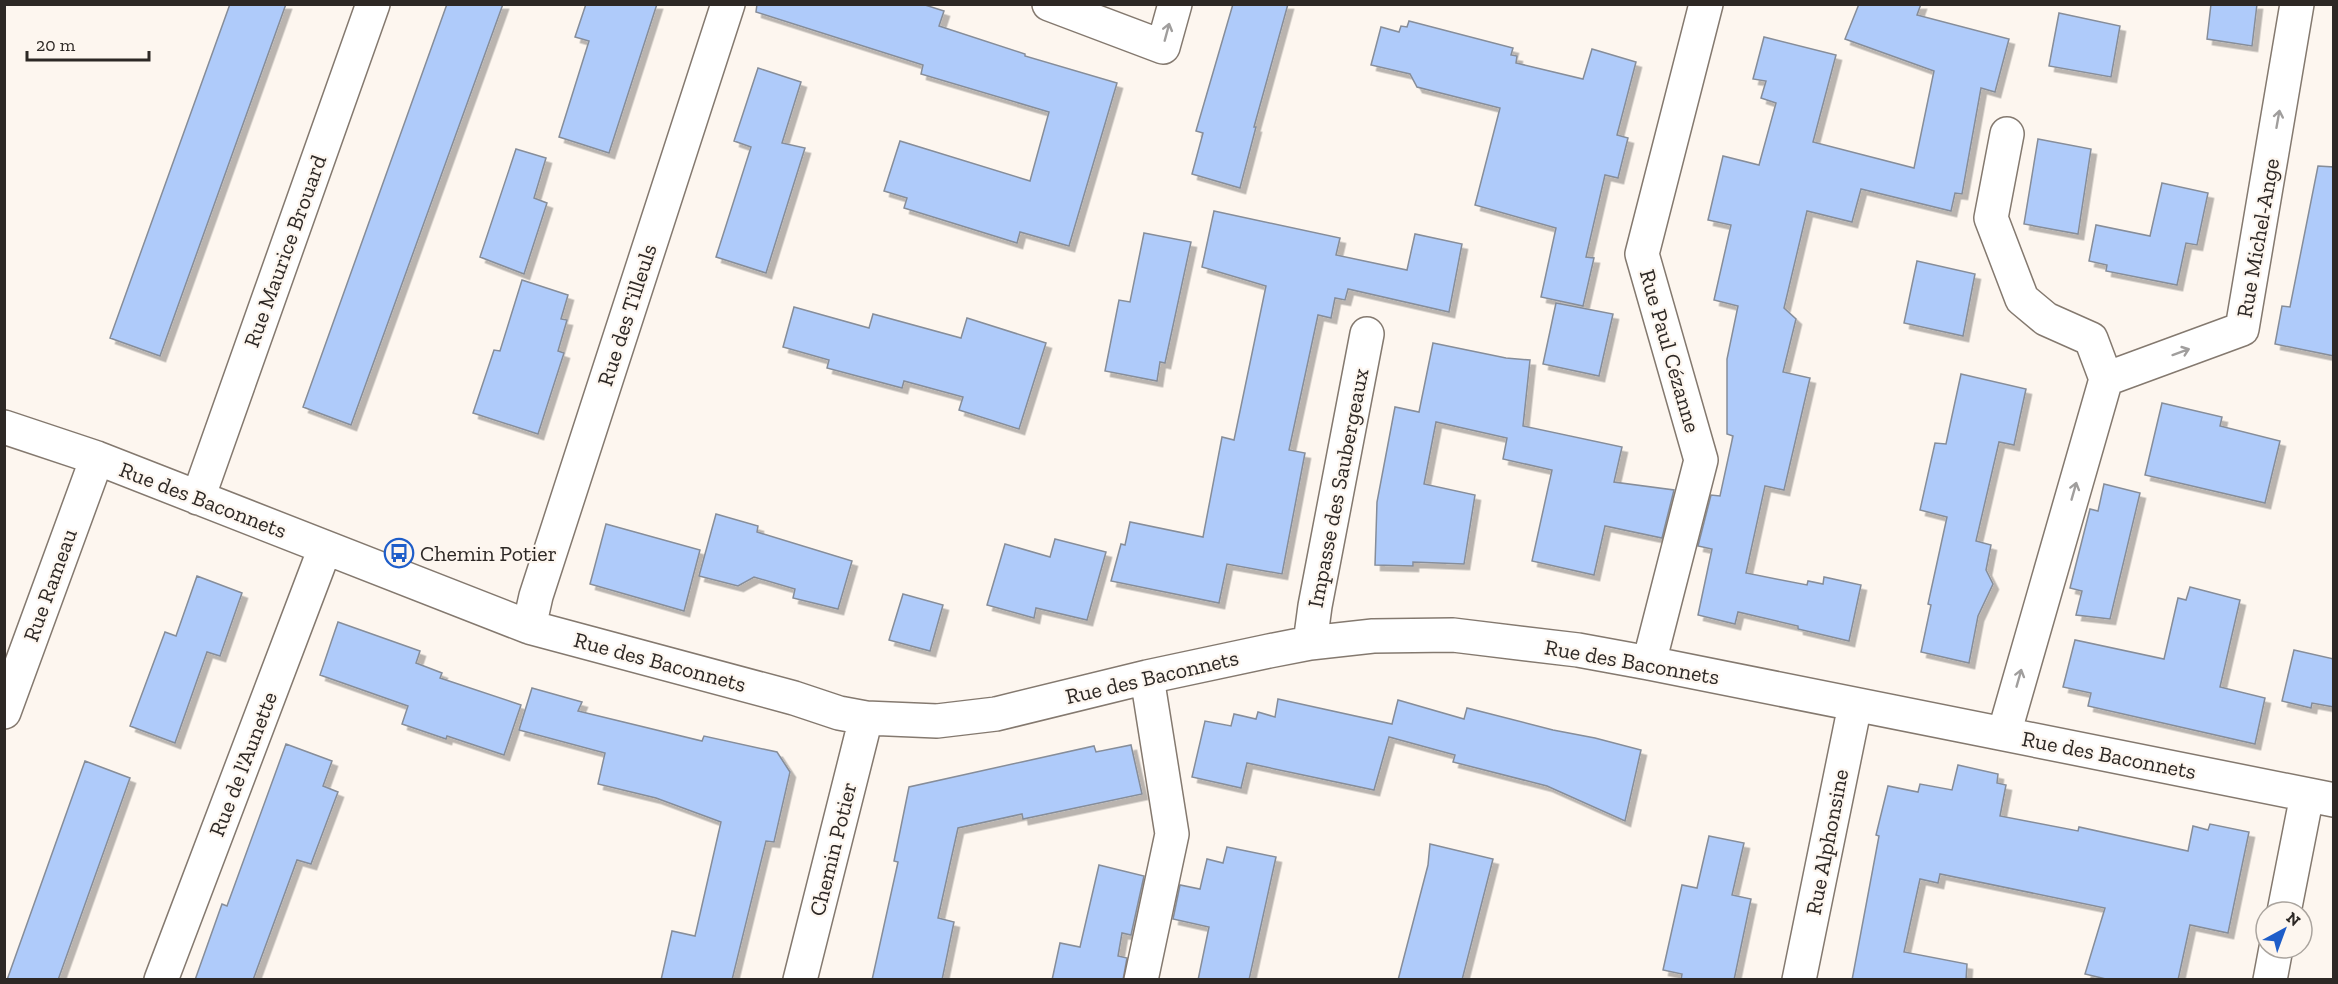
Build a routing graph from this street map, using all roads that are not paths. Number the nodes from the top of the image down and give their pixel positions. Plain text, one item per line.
1 (373, 4) edge
2 (728, 4) edge
3 (1049, 4) edge
4 (1175, 4) edge
5 (1706, 4) edge
6 (2297, 4) edge
7 (2007, 134) dead end
8 (1367, 334) dead end
9 (2106, 380) junction
10 (4, 427) edge
11 (97, 458) junction
12 (198, 498) junction
13 (325, 548) junction
14 (529, 627) junction
15 (1310, 643) junction
16 (1649, 663) junction
17 (1147, 677) junction
18 (1855, 705) junction
19 (4, 712) edge
20 (866, 718) junction
21 (2004, 734) junction
22 (2320, 798) edge
23 (2288, 900) edge
24 (2274, 960) edge
25 (161, 980) edge
26 (800, 980) edge
27 (1141, 980) edge
28 (1799, 980) edge
29 (2270, 980) edge

1 - 12 street, Rue Maurice Brouard
2 - 14 street, Rue des Tilleuls
3 -> 4 street
5 - 16 street, Rue Paul Cézanne
9 -> 6 street, Rue Michel-Ange
7 - 9 street
8 - 15 street, Impasse des Saubergeaux
21 -> 9 street
10 - 11 street, Rue des Baconnets
11 - 12 street, Rue des Baconnets
11 - 19 street, Rue Rameau
12 - 13 street, Rue des Baconnets
13 - 14 street, Rue des Baconnets
13 - 25 street, Rue de l'Aunette
14 - 20 street, Rue des Baconnets
15 - 16 street, Rue des Baconnets
15 - 17 street, Rue des Baconnets
16 - 18 street, Rue des Baconnets
17 - 20 street, Rue des Baconnets
17 - 27 street
18 - 21 street, Rue des Baconnets
18 - 28 street, Rue Alphonsine
20 - 26 street, Chemin Potier
21 - 22 street, Rue des Baconnets
22 - 23 street
24 - 29 street

